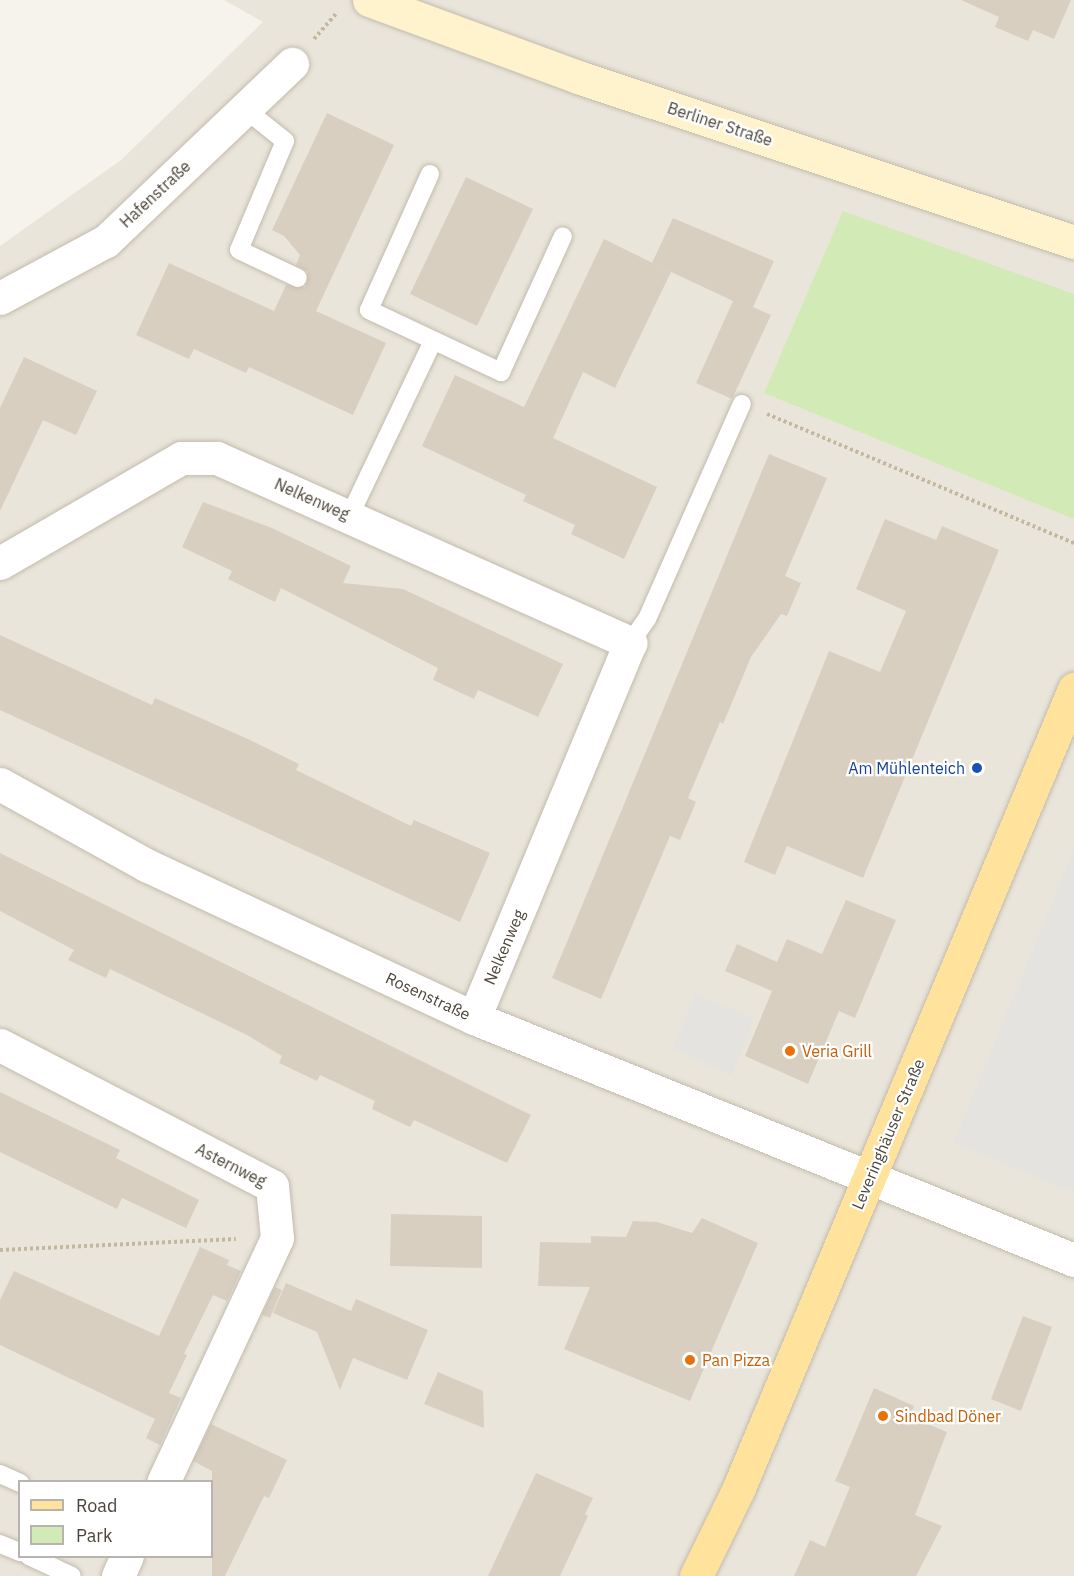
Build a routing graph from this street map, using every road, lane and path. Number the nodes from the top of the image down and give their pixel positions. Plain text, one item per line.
1 (355, 4) edge
2 (292, 64) joint
3 (245, 109) junction
4 (430, 174) dead end
5 (563, 236) dead end
6 (1074, 242) edge
7 (298, 278) dead end
8 (0, 298) edge
9 (433, 341) junction
10 (742, 404) joint
11 (350, 515) junction
12 (1074, 543) edge
13 (0, 563) edge
14 (630, 643) junction
15 (1074, 689) edge
16 (0, 784) edge
17 (474, 1018) junction
18 (0, 1045) edge
19 (869, 1178) junction
20 (277, 1238) junction
21 (0, 1250) edge
22 (1074, 1260) edge
23 (0, 1474) edge
24 (164, 1480) edge
25 (18, 1482) edge
26 (0, 1544) edge
27 (18, 1551) edge
28 (31, 1558) edge
29 (127, 1558) edge
30 (72, 1576) edge
31 (118, 1576) edge
32 (696, 1576) edge

1 - 2 path
1 - 6 main road, Berliner Straße
2 - 3 street, Hafenstraße
3 - 7 lane
3 - 8 street, Hafenstraße
4 - 9 lane
5 - 9 lane
9 - 11 lane
10 - 12 path
10 - 14 lane, Nelkenweg
11 - 13 street, Nelkenweg
11 - 14 street, Nelkenweg
14 - 17 street, Nelkenweg
15 - 19 main road, Leveringhäuser Straße
16 - 17 street, Rosenstraße
17 - 19 street, Rosenstraße
18 - 20 street, Asternweg
19 - 22 street
19 - 32 main road, Leveringhäuser Straße
20 - 21 path
20 - 24 street
23 - 25 lane
26 - 27 lane
28 - 30 lane
29 - 31 street

